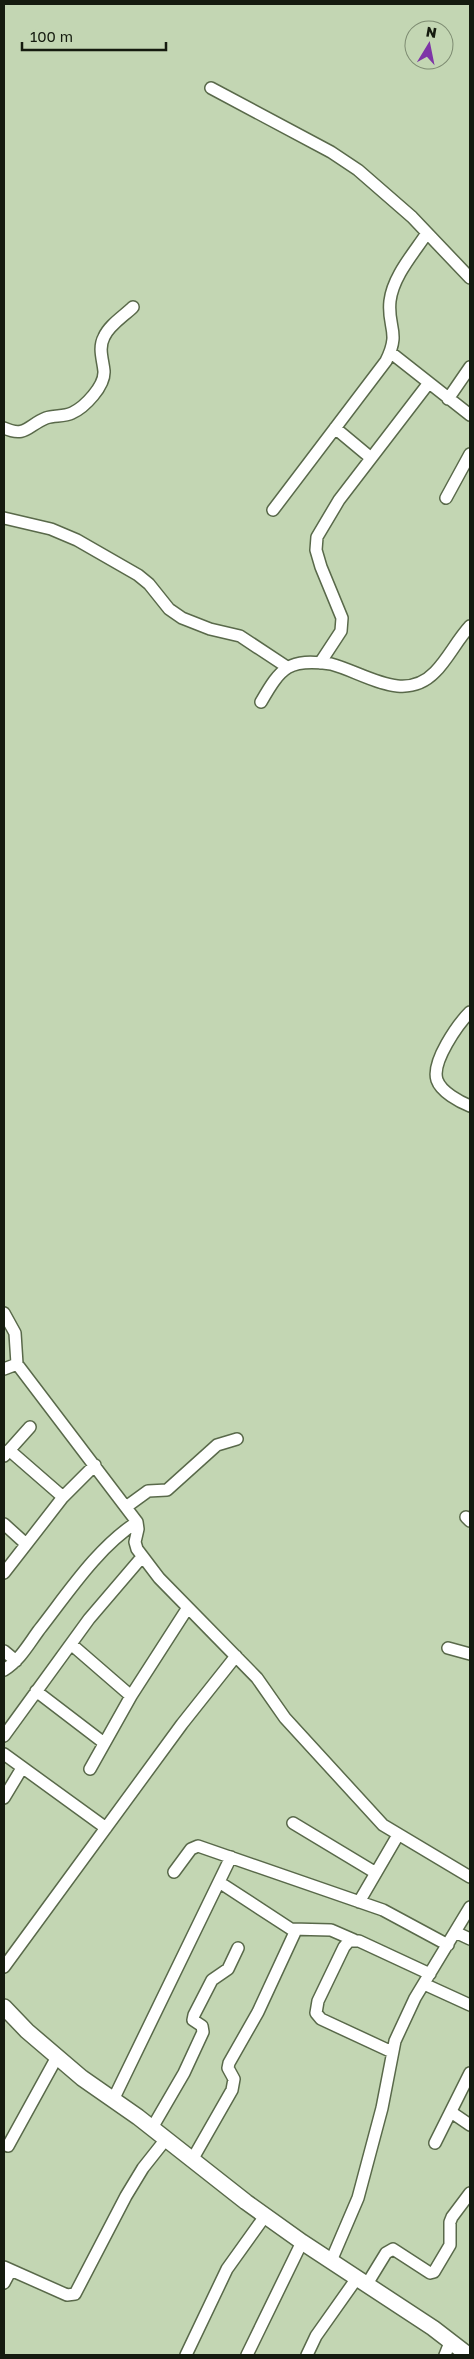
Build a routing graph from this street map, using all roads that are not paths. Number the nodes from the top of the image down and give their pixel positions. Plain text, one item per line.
1 (211, 88) dead end
2 (427, 233) junction
3 (470, 278) edge
4 (133, 307) dead end
5 (390, 352) junction
6 (470, 367) edge
7 (428, 384) junction
8 (448, 399) junction
9 (470, 414) edge
10 (4, 428) edge
11 (335, 428) junction
12 (470, 454) edge
13 (371, 458) junction
14 (446, 498) dead end
15 (273, 510) dead end
16 (4, 518) edge
17 (470, 626) edge
18 (320, 663) junction
19 (287, 667) junction
20 (261, 702) dead end
21 (470, 1012) edge
22 (470, 1106) edge
23 (4, 1313) edge
24 (17, 1364) junction
25 (4, 1369) edge
26 (30, 1427) dead end
27 (237, 1439) dead end
28 (6, 1453) edge
29 (95, 1465) junction
30 (63, 1497) junction
31 (126, 1507) junction
32 (136, 1522) junction
33 (4, 1524) edge
34 (26, 1544) junction
35 (142, 1557) junction
36 (4, 1573) edge
37 (187, 1609) junction
38 (71, 1644) junction
39 (448, 1648) dead end
40 (4, 1651) edge
41 (470, 1654) edge
42 (236, 1656) junction
43 (16, 1661) junction
44 (4, 1670) edge
45 (36, 1691) junction
46 (130, 1696) junction
47 (4, 1736) edge
48 (104, 1743) junction
49 (4, 1754) edge
50 (22, 1768) junction
51 (90, 1769) dead end
52 (4, 1798) edge
53 (293, 1823) dead end
54 (106, 1828) junction
55 (398, 1835) junction
56 (231, 1857) junction
57 (174, 1872) dead end
58 (376, 1873) junction
59 (470, 1877) edge
60 (219, 1882) junction
61 (359, 1902) junction
62 (470, 1907) edge
63 (296, 1930) junction
64 (455, 1932) junction
65 (470, 1939) edge
66 (354, 1940) junction
67 (448, 1945) junction
68 (238, 1948) dead end
69 (4, 1967) edge
70 (430, 1974) junction
71 (424, 1984) junction
72 (470, 2005) edge
73 (4, 2006) edge
74 (392, 2052) junction
75 (57, 2057) junction
76 (470, 2073) edge
77 (113, 2100) junction
78 (451, 2112) junction
79 (470, 2125) edge
80 (152, 2128) junction
81 (166, 2139) junction
82 (436, 2143) dead end
83 (8, 2146) dead end
84 (192, 2160) junction
85 (470, 2193) edge
86 (265, 2216) junction
87 (302, 2242) junction
88 (331, 2261) junction
89 (7, 2269) edge
90 (362, 2281) junction
91 (4, 2283) edge
92 (451, 2340) junction
93 (186, 2355) edge
94 (247, 2355) edge
95 (307, 2355) edge
96 (445, 2355) edge
97 (468, 2355) edge

1 - 2 street
2 - 3 street
2 - 5 street
4 - 10 street
5 - 7 street
5 - 11 street
6 - 8 street
7 - 8 street
7 - 13 street
8 - 9 street
11 - 13 street
11 - 15 street
12 - 14 street
13 - 18 street
16 - 19 street
17 - 18 street
18 - 19 street
19 - 20 street
21 - 22 street
23 - 24 street
24 - 25 street
24 - 29 street
26 - 28 street
27 - 31 street
28 - 30 street
29 - 30 street
29 - 31 street
30 - 34 street
31 - 32 street
32 - 35 street
32 - 43 street
33 - 34 street
34 - 36 street
35 - 37 street
35 - 38 street
37 - 42 street
37 - 46 street
38 - 45 street
38 - 46 street
39 - 41 street
40 - 43 street
42 - 54 street
42 - 55 street
43 - 44 street
45 - 47 street
45 - 48 street
46 - 48 street
48 - 51 street
49 - 50 street
50 - 52 street
50 - 54 street
53 - 58 street
54 - 69 street
55 - 58 street
55 - 59 street
56 - 57 street
56 - 60 street
56 - 61 street
58 - 61 street
60 - 63 street
60 - 77 street
61 - 67 street
62 - 64 street
63 - 66 street
63 - 84 street
64 - 65 street
64 - 67 street
66 - 70 street
66 - 74 street
67 - 70 street
68 - 80 street
70 - 71 street
71 - 72 street
71 - 74 street
73 - 75 street
74 - 88 street
75 - 77 street
75 - 83 street
76 - 78 street
77 - 80 street
78 - 79 street
78 - 82 street
80 - 81 street
81 - 84 street
81 - 89 street
84 - 86 street
85 - 90 street
86 - 87 street
86 - 93 street
87 - 88 street
87 - 94 street
88 - 90 street
89 - 91 street
90 - 92 street
90 - 95 street
92 - 96 street
92 - 97 street

